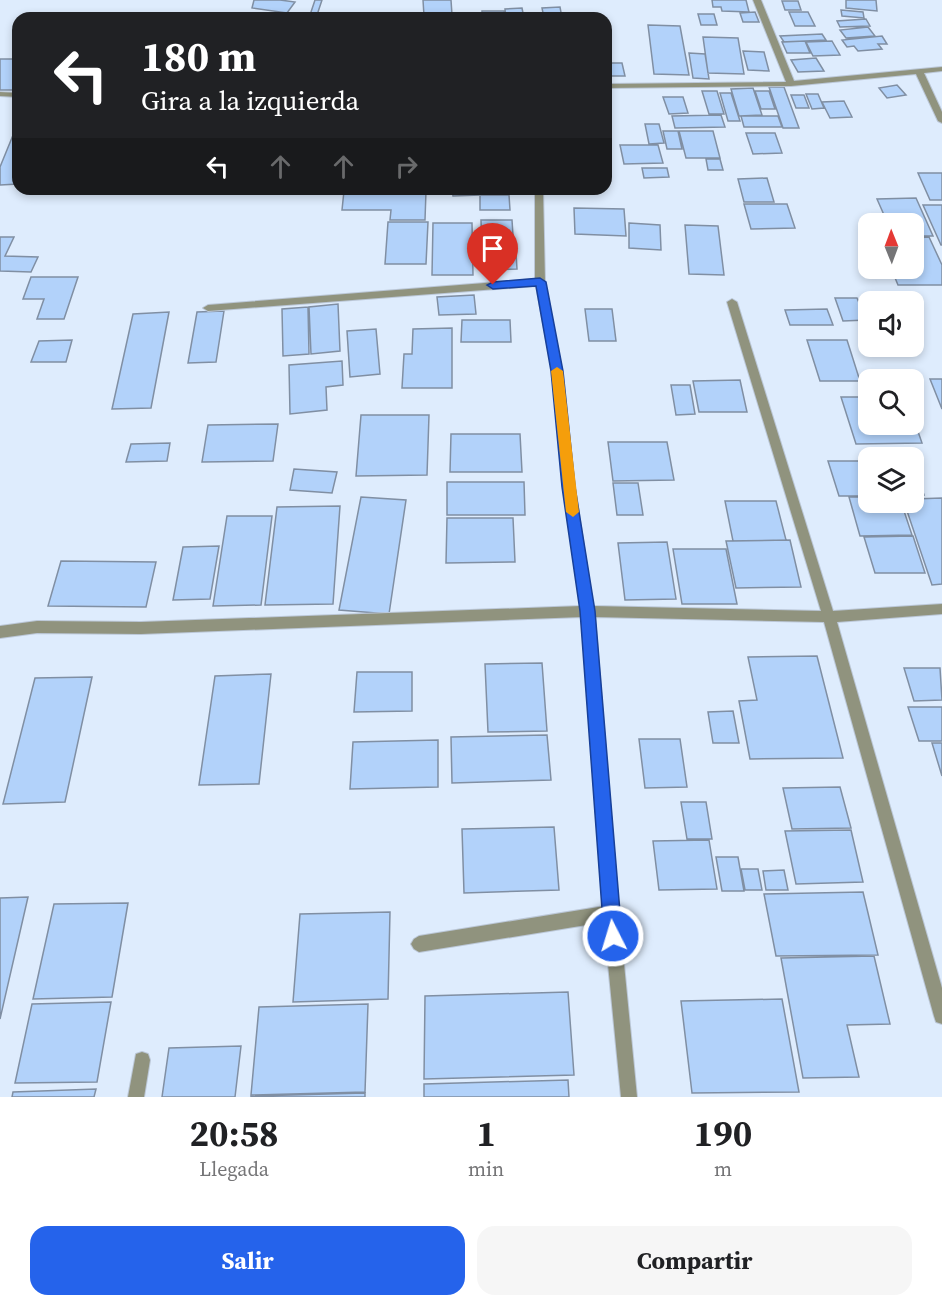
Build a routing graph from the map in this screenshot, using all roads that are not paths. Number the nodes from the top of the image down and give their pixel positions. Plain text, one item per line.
1 (757, 0) edge
2 (942, 69) edge
3 (919, 71) junction
4 (791, 84) junction
5 (612, 86) edge
6 (942, 121) edge
7 (539, 195) edge
8 (540, 282) junction
9 (732, 302) dead end
10 (208, 308) dead end
11 (942, 609) edge
12 (588, 611) junction
13 (829, 616) junction
14 (0, 632) edge
15 (611, 913) junction
16 (419, 944) dead end
17 (942, 1016) edge
18 (142, 1060) dead end
19 (136, 1097) edge
20 (629, 1097) edge

1 - 4 street
2 - 3 street
3 - 4 street
3 - 6 street
4 - 5 street
7 - 8 street
8 - 10 street
8 - 12 street
9 - 13 street
11 - 13 street
12 - 13 street
12 - 14 street
12 - 15 street
13 - 17 street
15 - 16 street
15 - 20 street
18 - 19 street

